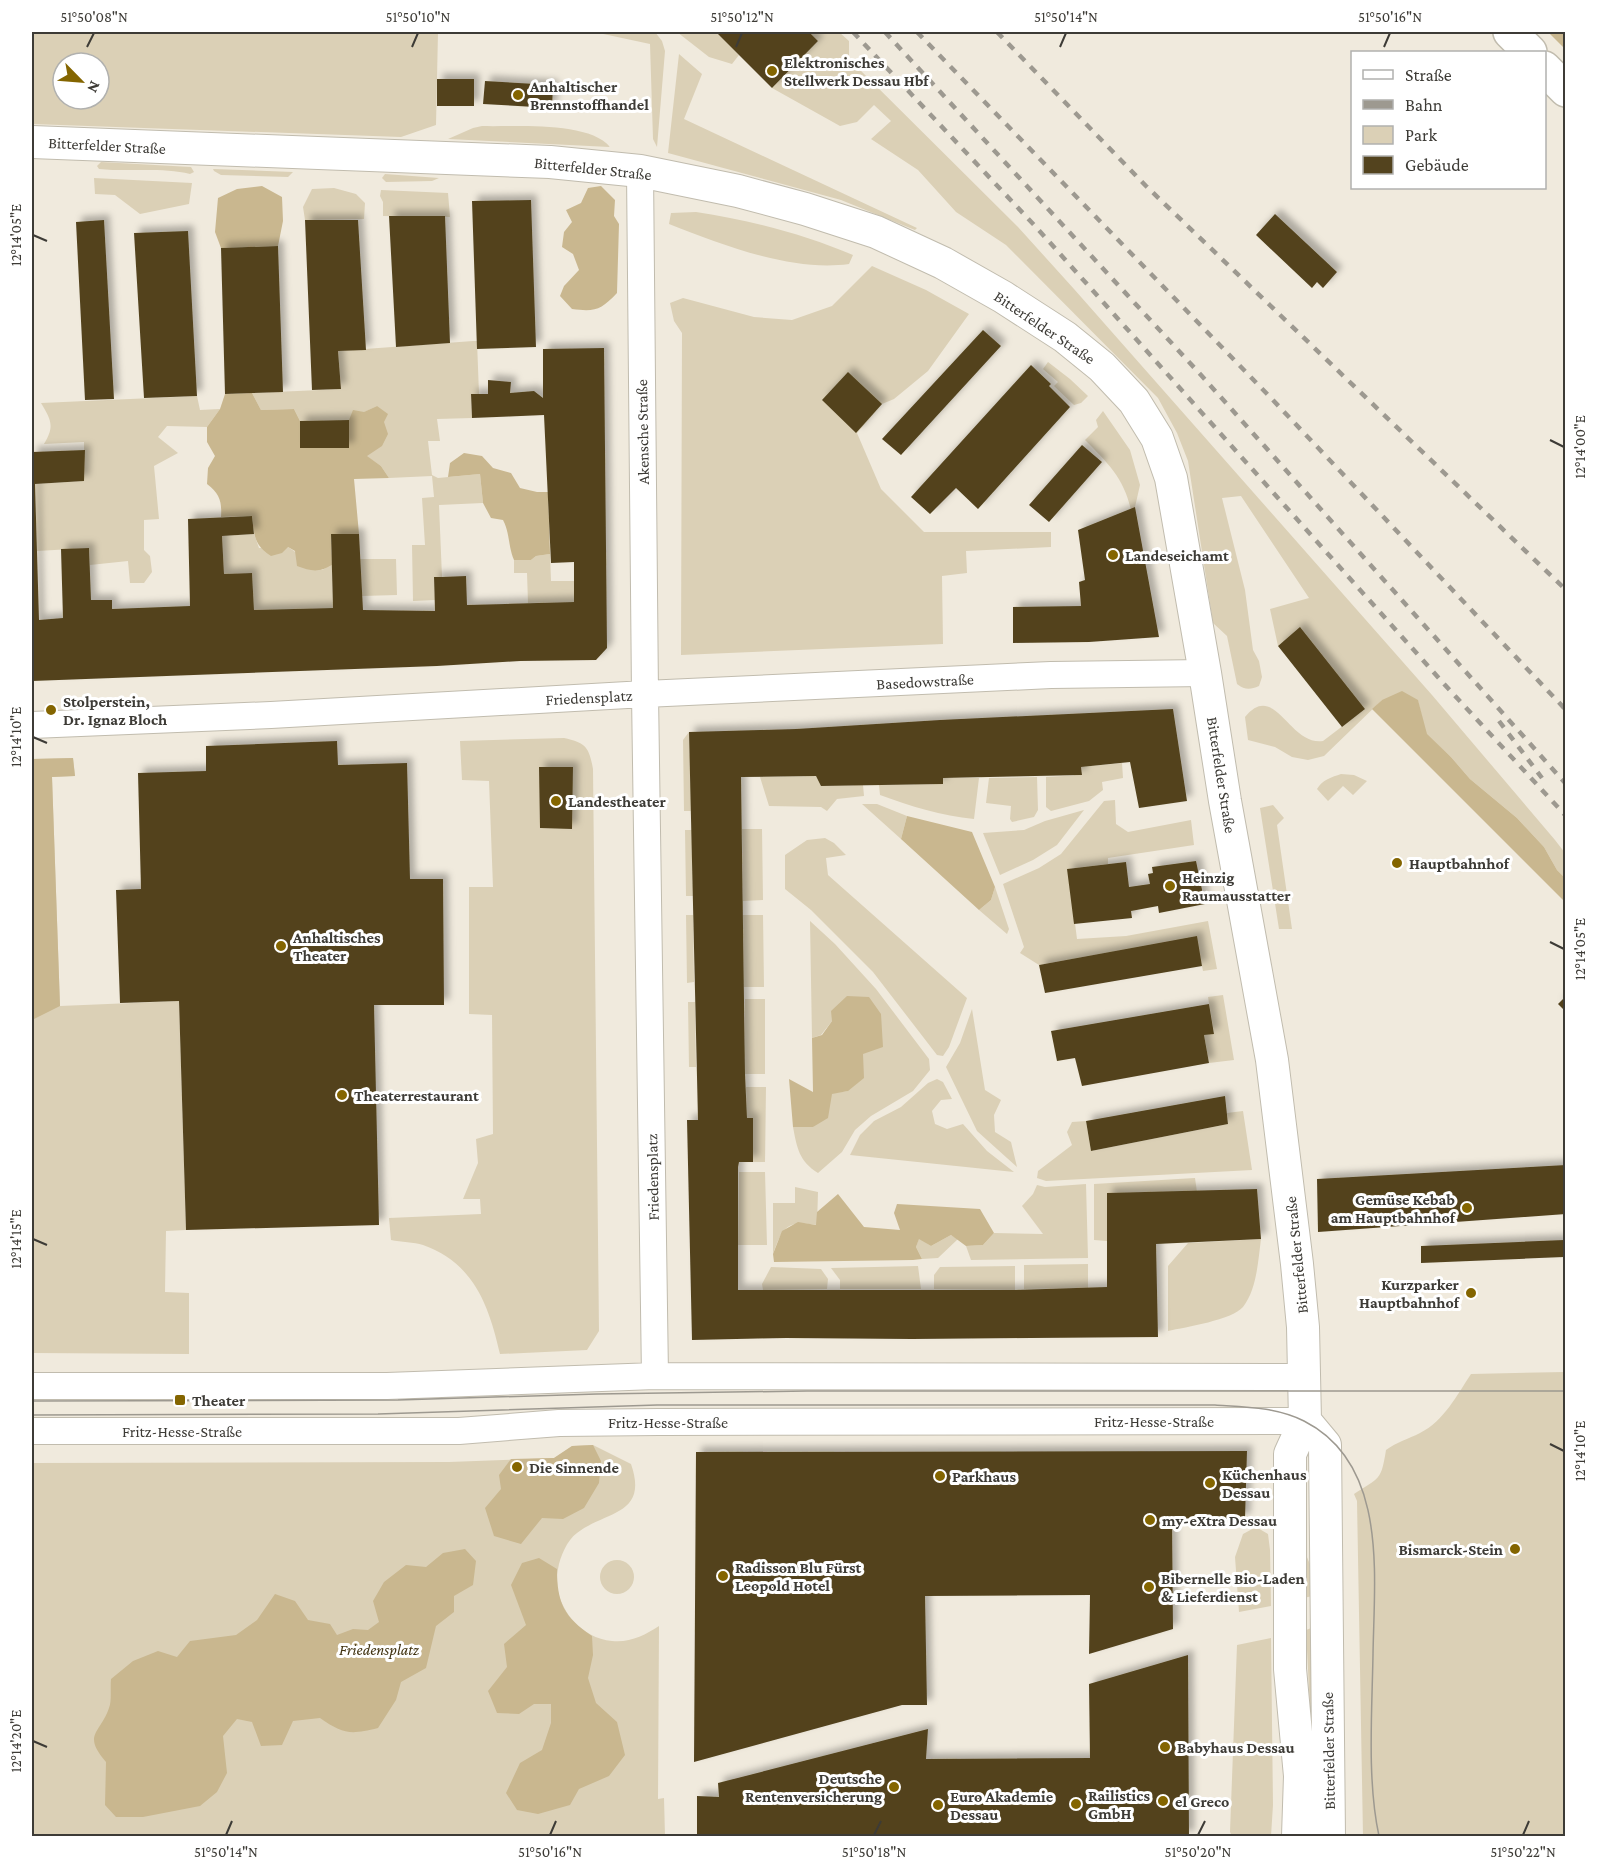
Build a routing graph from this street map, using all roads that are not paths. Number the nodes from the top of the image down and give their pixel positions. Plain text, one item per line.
1 (1510, 32) edge
2 (1529, 51) edge
3 (1546, 69) edge
4 (1566, 90) edge
5 (32, 142) edge
6 (640, 171) junction
7 (1205, 673) junction
8 (645, 693) junction
9 (32, 724) edge
10 (655, 1376) junction
11 (1303, 1377) junction
12 (32, 1386) edge
13 (1305, 1421) junction
14 (32, 1431) edge
15 (1298, 1836) edge
16 (1329, 1836) edge

1 - 2 main road
3 - 4 main road
5 - 6 street, Bitterfelder Straße
6 - 7 street, Bitterfelder Straße
6 - 8 street, Akensche Straße
7 - 8 street, Basedowstraße
7 - 11 street, Bitterfelder Straße
8 - 9 street, Friedensplatz
8 - 10 street, Friedensplatz
10 - 11 street
10 - 12 street
11 - 13 street, Bitterfelder Straße
13 - 14 street, Fritz-Hesse-Straße
13 - 15 street, Bitterfelder Straße
13 - 16 street, Bitterfelder Straße

